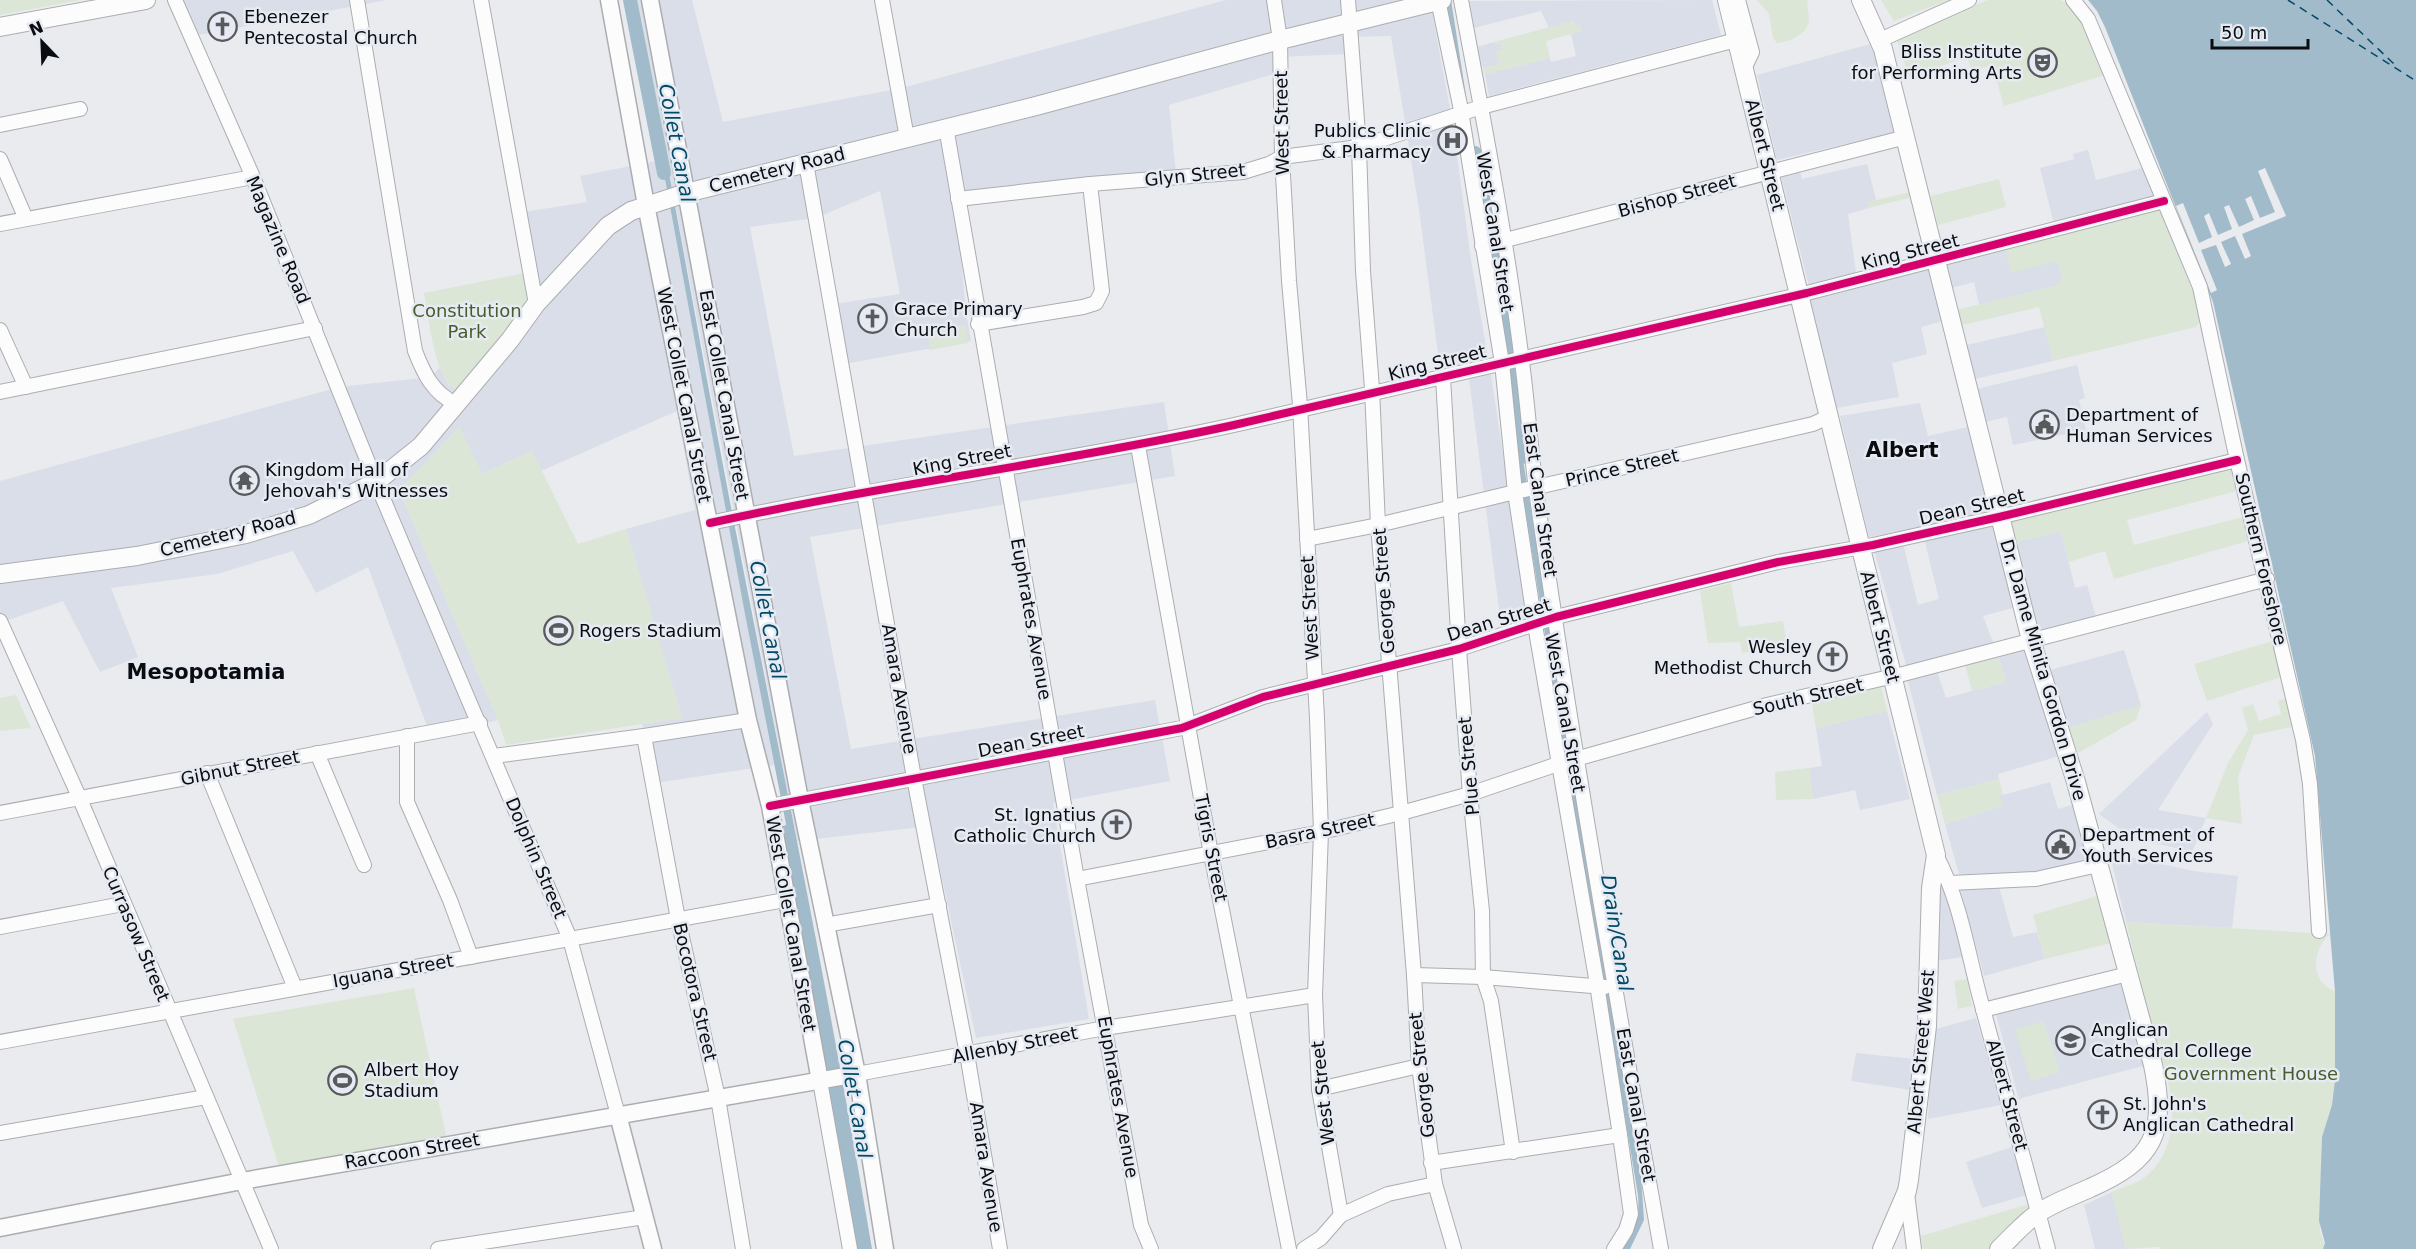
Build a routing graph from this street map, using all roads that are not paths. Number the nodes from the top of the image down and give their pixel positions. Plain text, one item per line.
1 (146, 0) edge
2 (175, 0) edge
3 (357, 0) edge
4 (481, 0) edge
5 (609, 0) edge
6 (650, 0) edge
7 (882, 0) edge
8 (1274, 0) edge
9 (1348, 0) edge
10 (1439, 0) edge
11 (1461, 0) edge
12 (1727, 0) edge
13 (1738, 0) edge
14 (1861, 0) edge
15 (1969, 0) edge
16 (2073, 0) edge
17 (1350, 21) junction
18 (0, 27) edge
19 (1280, 40) junction
20 (1736, 40) junction
21 (1880, 40) junction
22 (1744, 69) junction
23 (80, 109) dead end
24 (1472, 111) junction
25 (0, 124) edge
26 (946, 128) junction
27 (1906, 137) junction
28 (907, 138) junction
29 (1359, 147) junction
30 (1282, 157) junction
31 (0, 159) edge
32 (806, 163) junction
33 (1769, 173) junction
34 (253, 177) junction
35 (1090, 184) junction
36 (683, 194) junction
37 (958, 199) junction
38 (2164, 201) junction
39 (652, 203) junction
40 (26, 219) junction
41 (0, 224) edge
42 (1494, 244) junction
43 (1936, 260) junction
44 (1800, 295) junction
45 (536, 304) junction
46 (978, 324) junction
47 (315, 328) junction
48 (0, 330) edge
49 (1512, 360) junction
50 (1443, 378) junction
51 (26, 387) junction
52 (0, 392) edge
53 (1373, 394) junction
54 (456, 404) junction
55 (1300, 410) junction
56 (1830, 416) junction
57 (1138, 446) junction
58 (2237, 460) junction
59 (1004, 467) junction
60 (376, 482) junction
61 (1526, 490) junction
62 (864, 494) junction
63 (1450, 508) junction
64 (742, 516) junction
65 (1999, 517) junction
66 (715, 522) junction
67 (1378, 525) junction
68 (1306, 539) junction
69 (1860, 547) junction
70 (0, 574) edge
71 (2267, 579) junction
72 (0, 621) edge
73 (1545, 621) junction
74 (2031, 640) junction
75 (1459, 649) junction
76 (1389, 667) junction
77 (1892, 677) junction
78 (1313, 685) junction
79 (748, 720) junction
80 (480, 723) junction
81 (1188, 726) junction
82 (407, 736) junction
83 (644, 736) junction
84 (1056, 752) junction
85 (317, 753) junction
86 (494, 756) junction
87 (1568, 762) junction
88 (207, 773) junction
89 (914, 778) junction
90 (1470, 794) junction
91 (80, 800) junction
92 (784, 803) junction
93 (0, 813) edge
94 (1401, 813) junction
95 (1321, 832) junction
96 (1211, 854) junction
97 (1936, 855) junction
98 (364, 865) dead end
99 (2098, 865) junction
100 (1077, 879) junction
101 (1950, 883) junction
102 (785, 900) junction
103 (123, 904) junction
104 (939, 905) junction
105 (678, 919) junction
106 (825, 924) junction
107 (0, 927) edge
108 (2319, 931) dead end
109 (570, 939) junction
110 (471, 957) junction
111 (2128, 974) junction
112 (1414, 975) junction
113 (1483, 977) junction
114 (1607, 987) junction
115 (295, 988) junction
116 (1315, 995) junction
117 (1242, 1006) junction
118 (1983, 1010) junction
119 (168, 1011) junction
120 (1105, 1028) junction
121 (0, 1042) edge
122 (968, 1054) junction
123 (1419, 1066) junction
124 (854, 1075) junction
125 (822, 1081) junction
126 (1319, 1089) junction
127 (206, 1097) junction
128 (718, 1098) junction
129 (618, 1115) junction
130 (0, 1133) edge
131 (1620, 1135) junction
132 (1513, 1152) junction
133 (1431, 1163) junction
134 (242, 1181) junction
135 (1435, 1184) junction
136 (1907, 1191) junction
137 (2038, 1213) junction
138 (1341, 1215) junction
139 (644, 1217) junction
140 (0, 1228) edge
141 (1326, 1243) edge
142 (271, 1249) edge
143 (438, 1249) edge
144 (653, 1249) edge
145 (743, 1249) edge
146 (850, 1249) edge
147 (885, 1249) edge
148 (1000, 1249) edge
149 (1151, 1249) edge
150 (1289, 1249) edge
151 (1304, 1249) edge
152 (1454, 1249) edge
153 (1614, 1249) edge
154 (1661, 1249) edge
155 (1882, 1249) edge
156 (1914, 1249) edge
157 (1999, 1249) edge
158 (2048, 1249) edge

1 - 18 main road
2 - 34 street, Magazine Road
3 - 54 street
4 - 45 street
5 - 39 street, West Collet Canal Street
6 - 36 street, East Collet Canal Street
7 - 28 street
8 - 19 street, West Street
9 - 17 street, George Street
10 - 17 main road, Cemetery Road
10 - 24 street, West Canal Street
11 - 24 street, East Canal Street
12 - 20 main road, Albert Street
13 - 22 street
14 - 21 main road, Dr. Dame Minita Gordon Drive
15 - 21 street
16 - 38 street, Southern Foreshore
17 - 19 main road, Cemetery Road
17 - 29 street, George Street
19 - 26 main road, Cemetery Road
19 - 30 street, West Street
20 - 22 main road, Albert Street
20 - 24 street, Glyn Street
21 - 27 main road, Dr. Dame Minita Gordon Drive
22 - 33 main road, Albert Street
23 - 25 street
24 - 29 street, Glyn Street
24 - 42 street, East Canal Street
24 - 42 street, West Canal Street
26 - 28 main road, Cemetery Road
26 - 37 street, Euphrates Avenue
27 - 33 street, Bishop Street
27 - 43 main road, Dr. Dame Minita Gordon Drive
28 - 32 main road, Cemetery Road
29 - 30 street, Glyn Street
29 - 53 street, George Street
30 - 35 street, Glyn Street
30 - 55 street, West Street
31 - 40 street
32 - 36 main road, Cemetery Road
32 - 62 street, Amara Avenue
33 - 42 street, Bishop Street
33 - 44 main road, Albert Street
34 - 40 street
34 - 47 street, Magazine Road
35 - 37 street, Glyn Street
35 - 46 street
36 - 39 main road, Cemetery Road
36 - 64 street, East Collet Canal Street
37 - 46 street, Euphrates Avenue
38 - 43 street, King Street
38 - 58 street, Southern Foreshore
39 - 45 main road, Cemetery Road
39 - 66 street, West Collet Canal Street
40 - 41 street
42 - 49 street, East Canal Street
42 - 49 street, West Canal Street
43 - 44 street, King Street
43 - 65 main road, Dr. Dame Minita Gordon Drive
44 - 49 street, King Street
44 - 56 main road, Albert Street
45 - 54 main road, Cemetery Road
46 - 59 street, Euphrates Avenue
47 - 51 street
47 - 60 street, Magazine Road
48 - 51 street
49 - 50 street, King Street
49 - 61 street, East Canal Street
49 - 61 street, West Canal Street
50 - 53 street, King Street
50 - 63 street, Plue Street
51 - 52 street
53 - 55 street, King Street
53 - 67 street, George Street
54 - 60 main road, Cemetery Road
55 - 57 street, King Street
55 - 68 street, West Street
56 - 61 street, Prince Street
56 - 69 main road, Albert Street
57 - 59 street, King Street
57 - 81 street, Tigris Street
58 - 65 street, Dean Street
58 - 71 street, Southern Foreshore
59 - 62 street, King Street
59 - 84 street, Euphrates Avenue
60 - 70 main road, Cemetery Road
60 - 80 street, Dolphin Street
61 - 63 street, Prince Street
61 - 73 street, West Canal Street
61 - 73 street, East Canal Street
62 - 64 street, King Street
62 - 89 street, Amara Avenue
63 - 67 street, Prince Street
63 - 75 street, Plue Street
64 - 66 street, King Street
64 - 92 street, East Collet Canal Street
65 - 69 street, Dean Street
65 - 74 main road, Dr. Dame Minita Gordon Drive
66 - 79 street, West Collet Canal Street
67 - 68 street, Prince Street
67 - 76 street, George Street
68 - 78 street, West Street
69 - 73 street, Dean Street
69 - 77 main road, Albert Street
71 - 74 street, South Street
71 - 108 street, Southern Foreshore
72 - 91 street, Currasow Street
73 - 75 street, Dean Street
73 - 87 street, East Canal Street
73 - 87 street, West Canal Street
74 - 77 street, South Street
74 - 99 main road, Dr. Dame Minita Gordon Drive
75 - 76 street, Dean Street
75 - 90 street, Plue Street
76 - 78 street, Dean Street
76 - 94 street, George Street
77 - 87 street, South Street
77 - 97 main road, Albert Street
78 - 81 street, Dean Street
78 - 95 street, West Street
79 - 83 street
79 - 92 street, West Collet Canal Street
80 - 82 street, Gibnut Street
80 - 86 street, Dolphin Street
81 - 84 street, Dean Street
81 - 96 street, Tigris Street
82 - 85 street, Gibnut Street
82 - 110 street
83 - 86 street
83 - 105 street, Bocotora Street
84 - 89 street, Dean Street
84 - 100 street, Euphrates Avenue
85 - 88 street, Gibnut Street
85 - 98 street
86 - 109 street, Dolphin Street
87 - 90 street, Basra Street
87 - 114 street, East Canal Street
87 - 114 street, West Canal Street
88 - 91 street, Gibnut Street
88 - 115 street
89 - 92 street, Dean Street
89 - 104 street, Amara Avenue
90 - 94 street, Basra Street
90 - 113 street, Plue Street
91 - 93 street, Gibnut Street
91 - 103 street, Currasow Street
92 - 102 street, West Collet Canal Street
92 - 106 street, East Collet Canal Street
94 - 95 street, Basra Street
94 - 112 street, George Street
95 - 96 street, Basra Street
95 - 116 street, West Street
96 - 100 street, Basra Street
96 - 117 street, Tigris Street
97 - 101 street, Albert Street
97 - 136 main road, Albert Street West
99 - 101 street
99 - 111 main road, Dr. Dame Minita Gordon Drive
100 - 120 street, Euphrates Avenue
101 - 118 street, Albert Street
102 - 105 street, Iguana Street
102 - 125 street, West Collet Canal Street
103 - 107 street
103 - 119 street, Currasow Street
104 - 106 street
104 - 122 street, Amara Avenue
105 - 109 street, Iguana Street
105 - 128 street, Bocotora Street
106 - 124 street, East Collet Canal Street
109 - 110 street, Iguana Street
109 - 129 street, Dolphin Street
110 - 115 street, Iguana Street
111 - 118 street
111 - 137 main road, Dr. Dame Minita Gordon Drive
112 - 113 street
112 - 123 street, George Street
113 - 114 street
113 - 132 street, Plue Street
114 - 131 street, West Canal Street
114 - 154 street, East Canal Street
115 - 119 street, Iguana Street
116 - 117 street, Allenby Street
116 - 126 street, West Street
117 - 120 street, Allenby Street
117 - 150 street, Tigris Street
118 - 137 street, Albert Street
119 - 121 street, Iguana Street
119 - 127 street, Currasow Street
120 - 122 street, Allenby Street
120 - 149 street, Euphrates Avenue
122 - 124 street, Allenby Street
122 - 148 street, Amara Avenue
123 - 126 street
123 - 133 street, George Street
124 - 125 street, Raccoon Street
124 - 147 street, East Collet Canal Street
125 - 128 street, Raccoon Street
125 - 146 street, West Collet Canal Street
126 - 138 street, West Street
127 - 130 street
127 - 134 street, Currasow Street
128 - 129 street, Raccoon Street
128 - 145 street, Bocotora Street
129 - 134 street, Raccoon Street
129 - 139 street, Dolphin Street
131 - 132 street
131 - 153 street, West Canal Street
132 - 133 street
133 - 135 street, George Street
134 - 140 street, Raccoon Street
134 - 142 street, Currasow Street
135 - 138 street
135 - 152 street, George Street
136 - 155 main road
136 - 156 street, Albert Street West
137 - 157 main road, Dr. Dame Minita Gordon Drive
137 - 158 street, Albert Street
138 - 141 street
139 - 143 street
139 - 144 street, Dolphin Street
141 - 151 street

